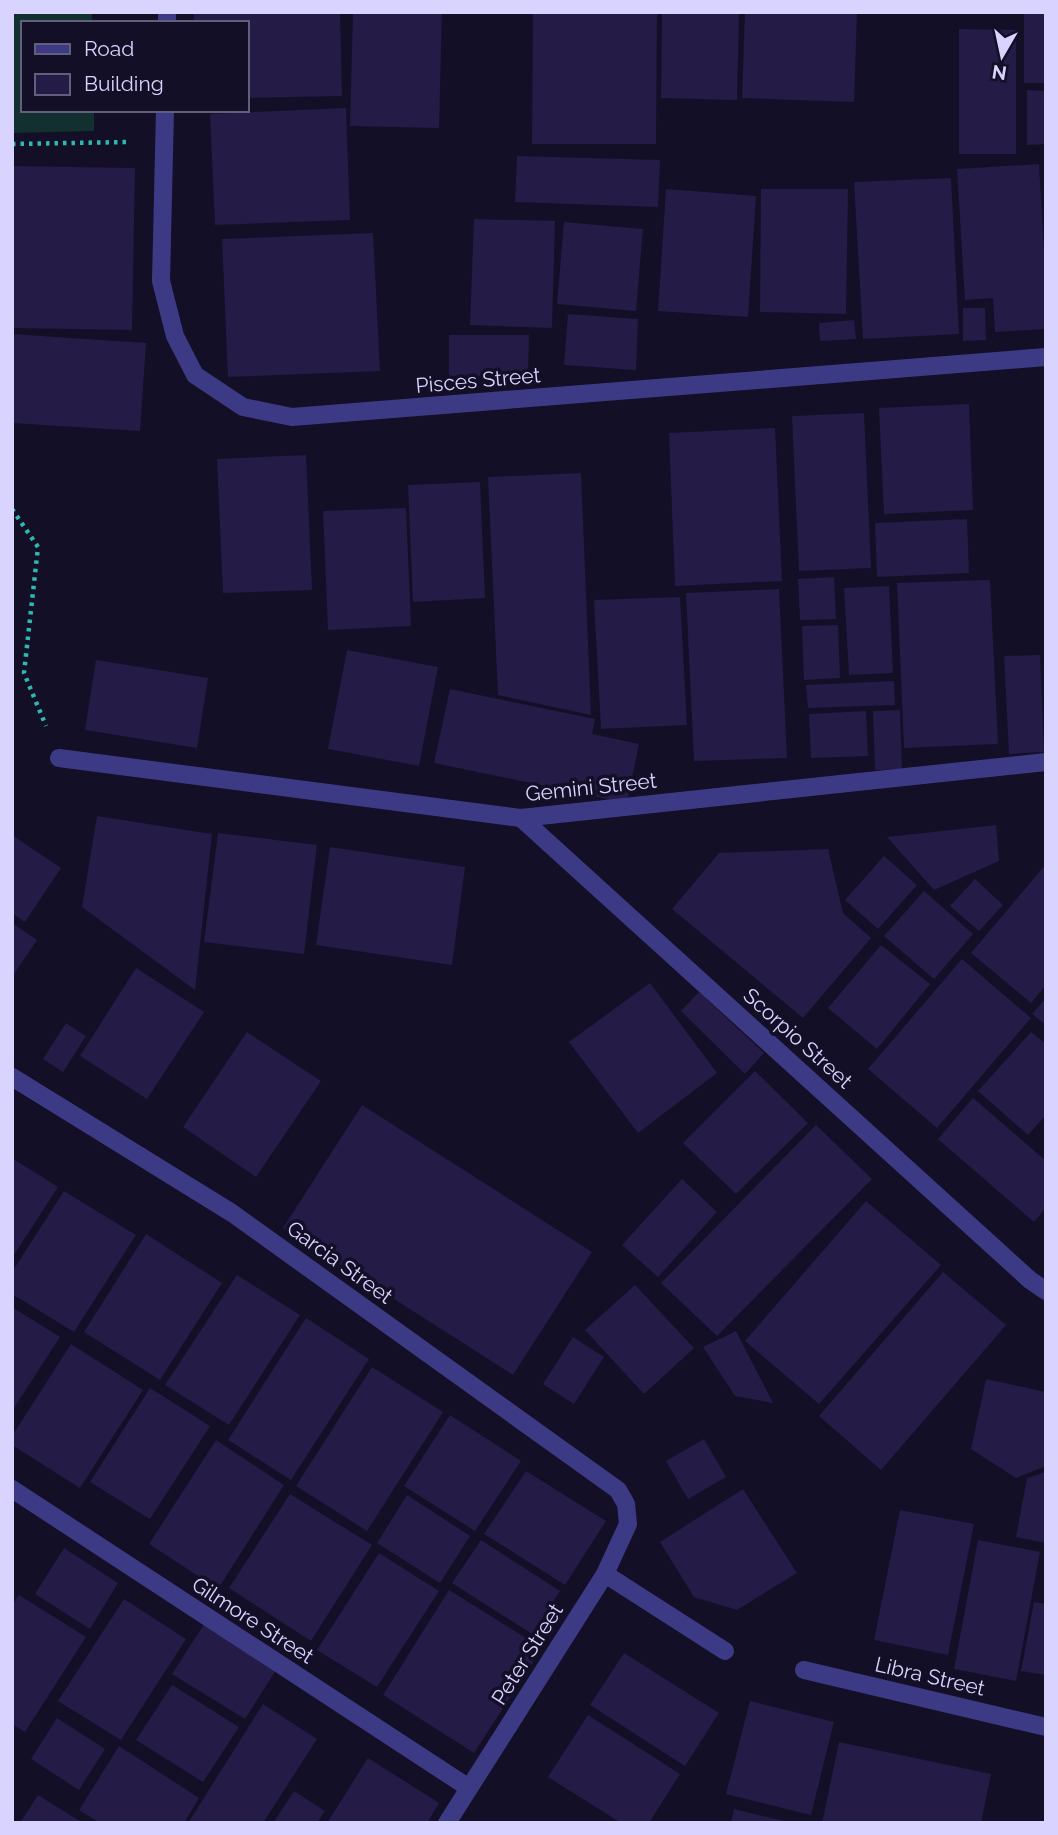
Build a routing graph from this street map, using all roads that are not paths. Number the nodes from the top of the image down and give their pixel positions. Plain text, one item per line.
1 (165, 112) edge
2 (1046, 357) edge
3 (59, 758) road end
4 (1038, 763) edge
5 (1046, 777) edge
6 (521, 818) junction
7 (12, 1077) edge
8 (1046, 1291) edge
9 (12, 1489) edge
10 (626, 1504) joint
11 (605, 1574) junction
12 (725, 1651) dead end
13 (804, 1670) dead end
14 (1046, 1727) edge
15 (469, 1788) junction
16 (447, 1823) edge

1 - 2 street, Pisces Street
3 - 6 street, Gemini Street
4 - 5 street
4 - 6 street, Gemini Street
6 - 8 street, Scorpio Street
7 - 10 street, Garcia Street
9 - 15 street, Gilmore Street
10 - 11 street, Peter Street
11 - 12 street
11 - 15 street, Peter Street
13 - 14 street, Libra Street
15 - 16 street, Peter Street

